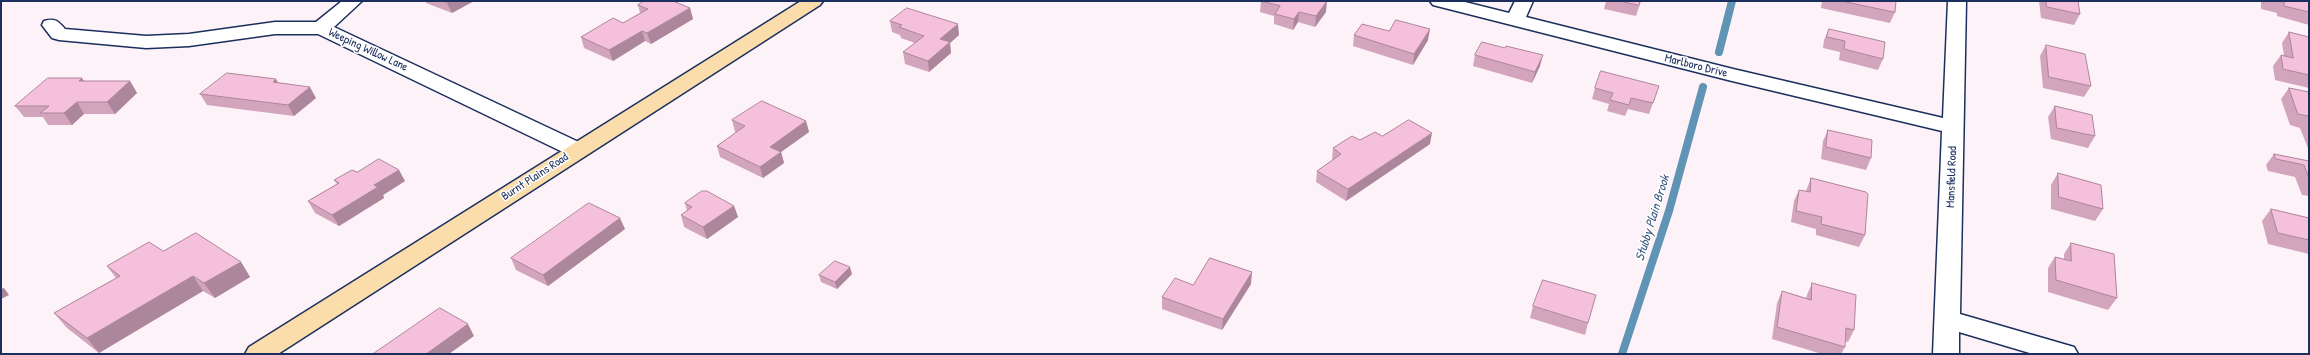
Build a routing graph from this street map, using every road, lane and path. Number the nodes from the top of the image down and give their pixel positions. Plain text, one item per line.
1 (353, 1) edge
2 (814, 1) edge
3 (1439, 1) edge
4 (1524, 1) edge
5 (1957, 1) edge
6 (1515, 20) junction
7 (51, 25) dead end
8 (321, 28) junction
9 (1953, 128) junction
10 (577, 150) junction
11 (1947, 319) junction
12 (258, 354) edge
13 (1946, 354) edge
14 (2064, 354) edge

1 - 8 street
2 - 10 main road, Burnt Plains Road
3 - 6 street, Marlboro Drive
4 - 6 street
5 - 9 street, Mansfield Road
6 - 9 street, Marlboro Drive
7 - 8 street, Weeping Willow Lane
8 - 10 street, Weeping Willow Lane
9 - 11 street, Mansfield Road
10 - 12 main road, Burnt Plains Road
11 - 13 street, Mansfield Road
11 - 14 street

